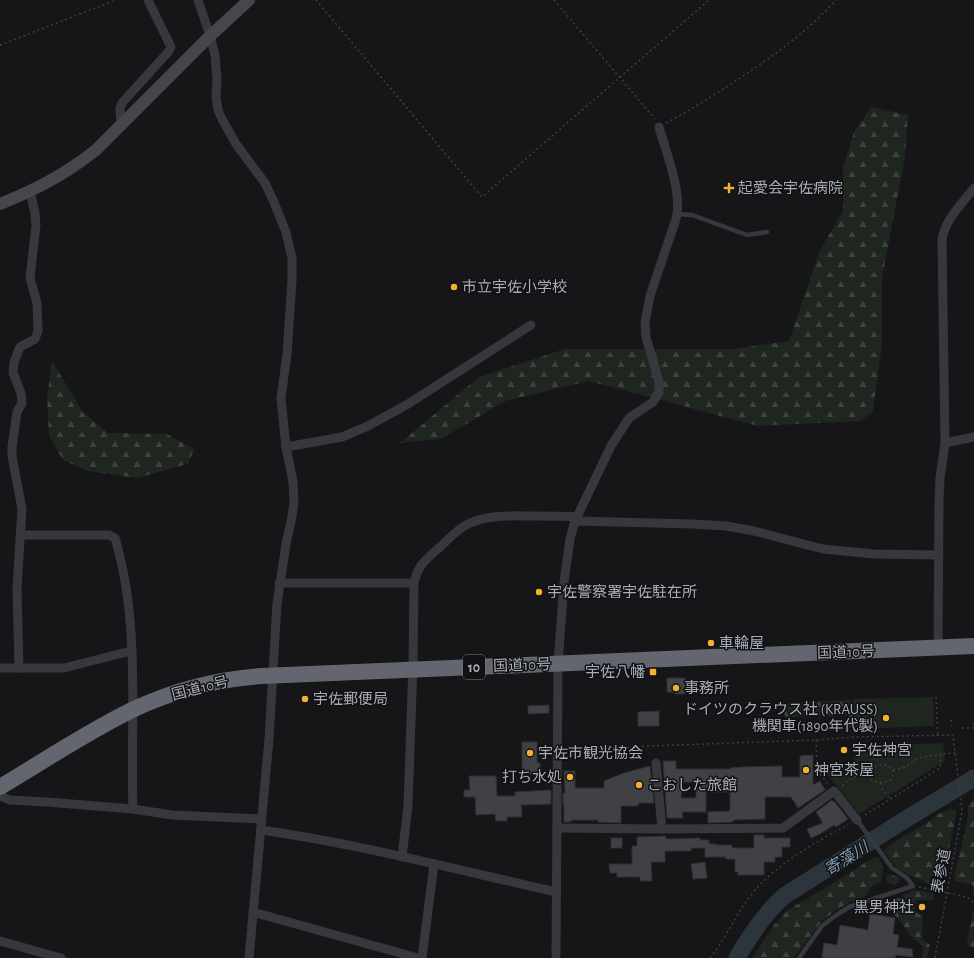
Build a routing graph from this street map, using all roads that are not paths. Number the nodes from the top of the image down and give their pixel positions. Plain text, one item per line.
1 (148, 0) edge
2 (198, 0) edge
3 (249, 0) edge
4 (210, 36) junction
5 (122, 125) junction
6 (659, 127) road end
7 (974, 188) edge
8 (30, 192) junction
9 (0, 204) edge
10 (678, 214) junction
11 (767, 232) dead end
12 (531, 325) dead end
13 (974, 437) edge
14 (945, 443) junction
15 (286, 447) junction
16 (576, 519) junction
17 (21, 535) junction
18 (939, 555) junction
19 (280, 583) junction
20 (414, 584) junction
21 (974, 646) edge
22 (938, 648) junction
23 (132, 651) junction
24 (558, 664) junction
25 (0, 668) edge
26 (19, 668) junction
27 (413, 670) junction
28 (273, 675) junction
29 (133, 710) junction
30 (656, 763) dead end
31 (0, 787) edge
32 (0, 796) edge
33 (133, 809) junction
34 (261, 819) junction
35 (858, 822) joint
36 (557, 828) junction
37 (662, 829) junction
38 (261, 830) junction
39 (402, 856) junction
40 (434, 864) junction
41 (556, 892) junction
42 (253, 912) junction
43 (0, 941) edge
44 (61, 958) edge
45 (249, 958) edge
46 (418, 958) edge
47 (422, 958) edge
48 (556, 958) edge
49 (798, 958) edge

1 - 5 street
2 - 4 street
3 - 4 street
4 - 5 street
4 - 15 street
5 - 8 street
6 - 10 street
7 - 14 street
8 - 9 street
8 - 17 street
10 - 11 lane
10 - 16 street
12 - 15 street
13 - 14 street
14 - 18 street
15 - 19 street
16 - 18 street
16 - 20 street
16 - 24 street
17 - 23 street
17 - 26 street
18 - 22 street
19 - 20 street
19 - 28 street
20 - 27 street
21 - 22 highway, 国道10号 / 10
22 - 24 highway, 国道10号 / 10
23 - 26 street
23 - 29 street
24 - 27 highway, 国道10号 / 10
24 - 36 street
25 - 26 street
27 - 28 highway, 国道10号 / 10
27 - 39 street
28 - 29 highway, 国道10号 / 10
28 - 34 street
29 - 31 highway, 国道10号 / 10
29 - 33 street
30 - 37 street
32 - 33 street
33 - 34 street
34 - 38 street
35 - 37 street
35 - 49 lane
36 - 37 street
36 - 41 street
38 - 39 street
38 - 42 street
39 - 40 street
40 - 41 street
40 - 47 street
41 - 48 street
42 - 45 street
42 - 46 street
43 - 44 street

